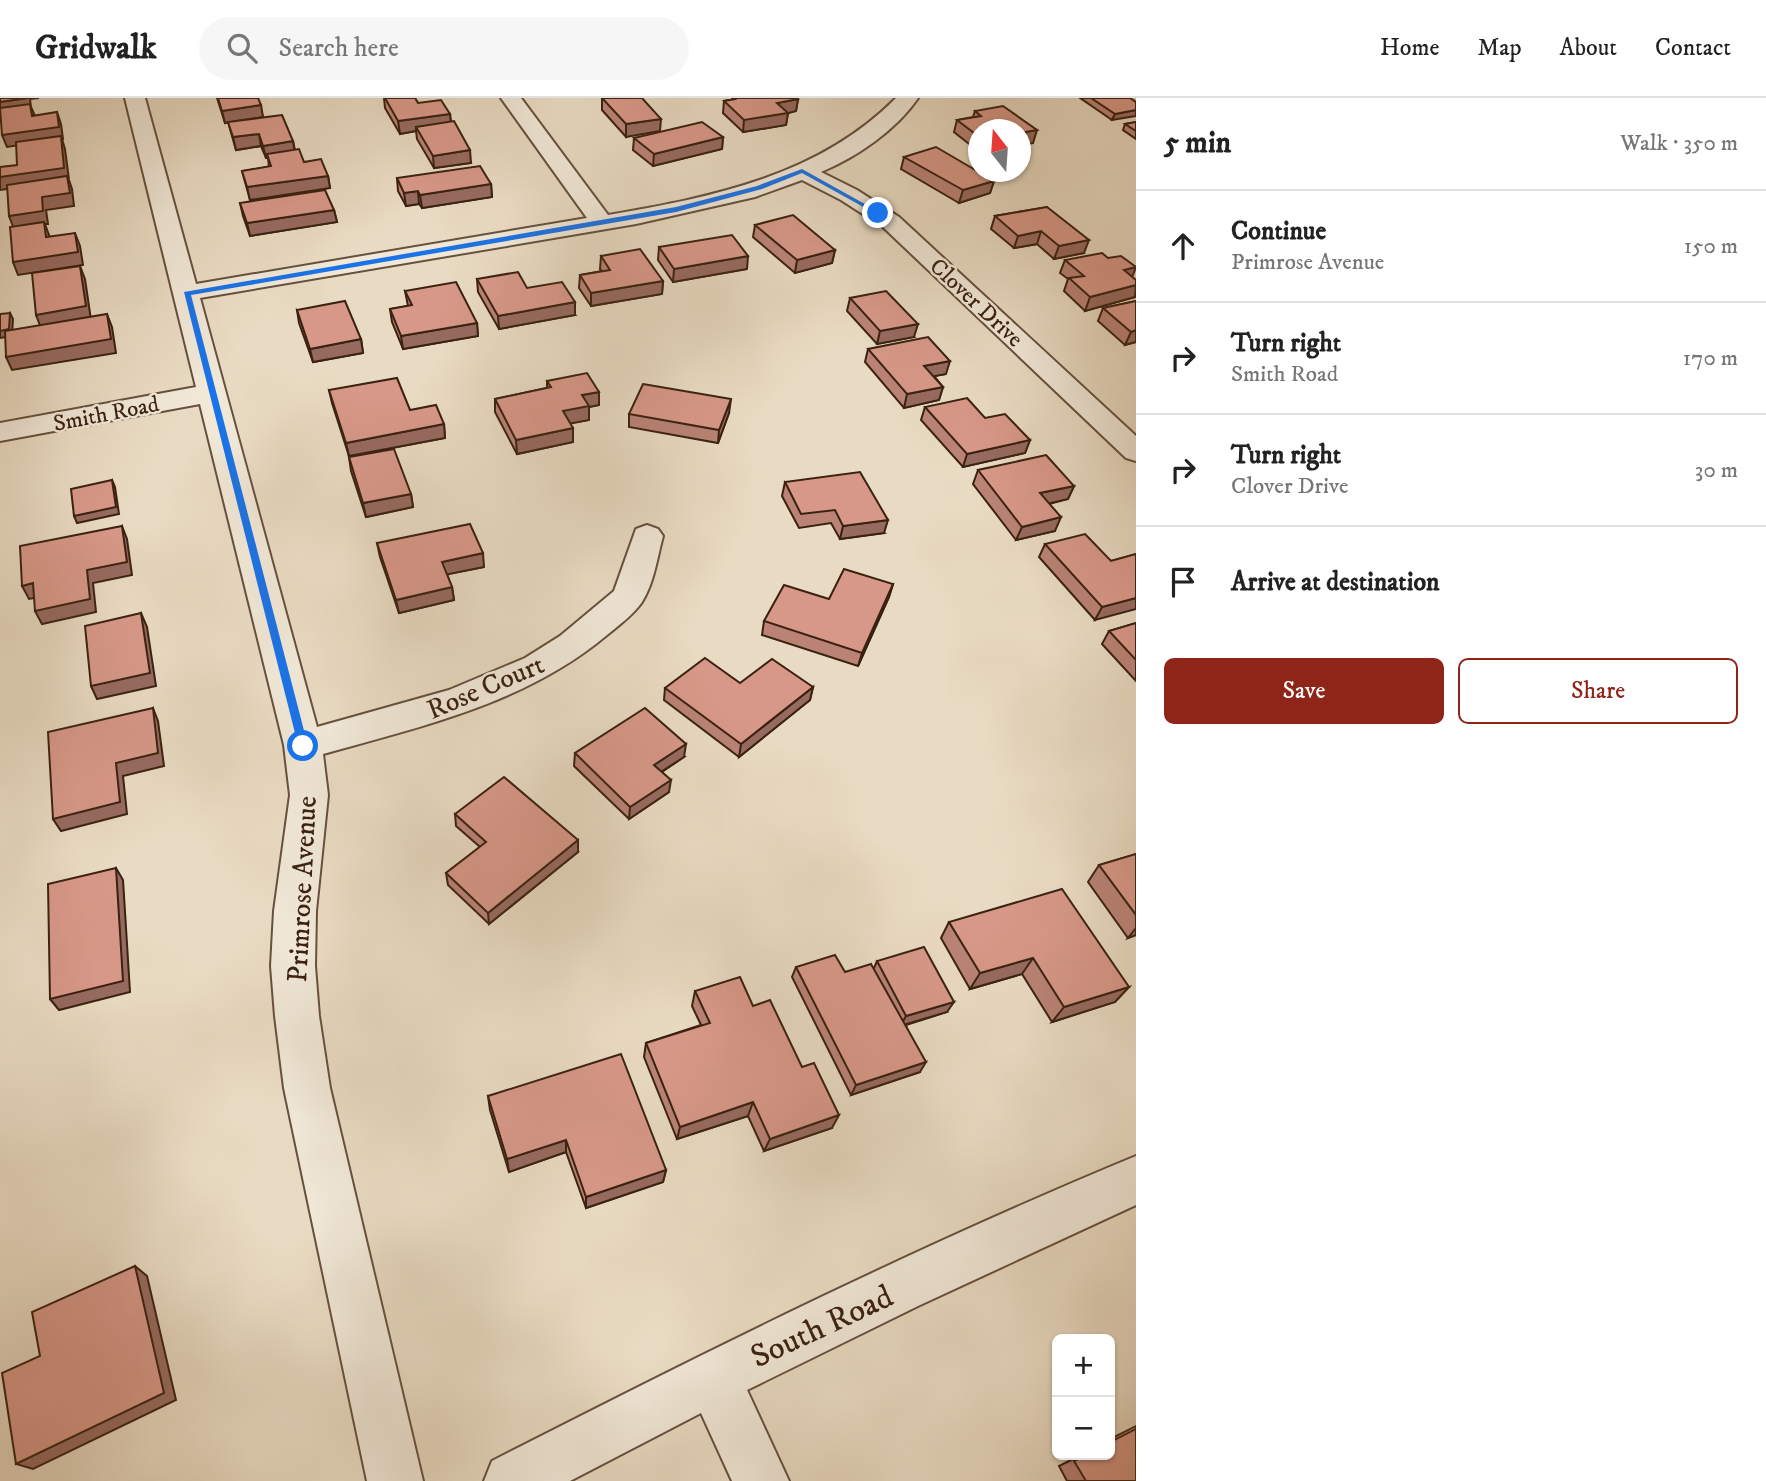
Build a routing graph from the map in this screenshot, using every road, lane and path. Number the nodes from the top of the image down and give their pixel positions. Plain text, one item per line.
1 (135, 98) edge
2 (511, 98) edge
3 (908, 98) edge
4 (802, 171) junction
5 (602, 223) junction
6 (187, 293) junction
7 (212, 393) junction
8 (0, 432) edge
9 (1136, 452) edge
10 (647, 536) dead end
11 (303, 746) junction
12 (1136, 1180) edge
13 (712, 1377) junction
14 (395, 1481) edge
15 (512, 1481) edge
16 (761, 1481) edge

1 - 6 street, Primrose Avenue
2 - 5 street
3 - 4 street
4 - 5 street
4 - 9 street, Clover Drive
5 - 6 street
6 - 7 street, Primrose Avenue
7 - 8 street, Smith Road
7 - 11 street, Primrose Avenue
10 - 11 street, Rose Court
11 - 14 street, Primrose Avenue
12 - 13 street, South Road
13 - 15 street, South Road
13 - 16 street

